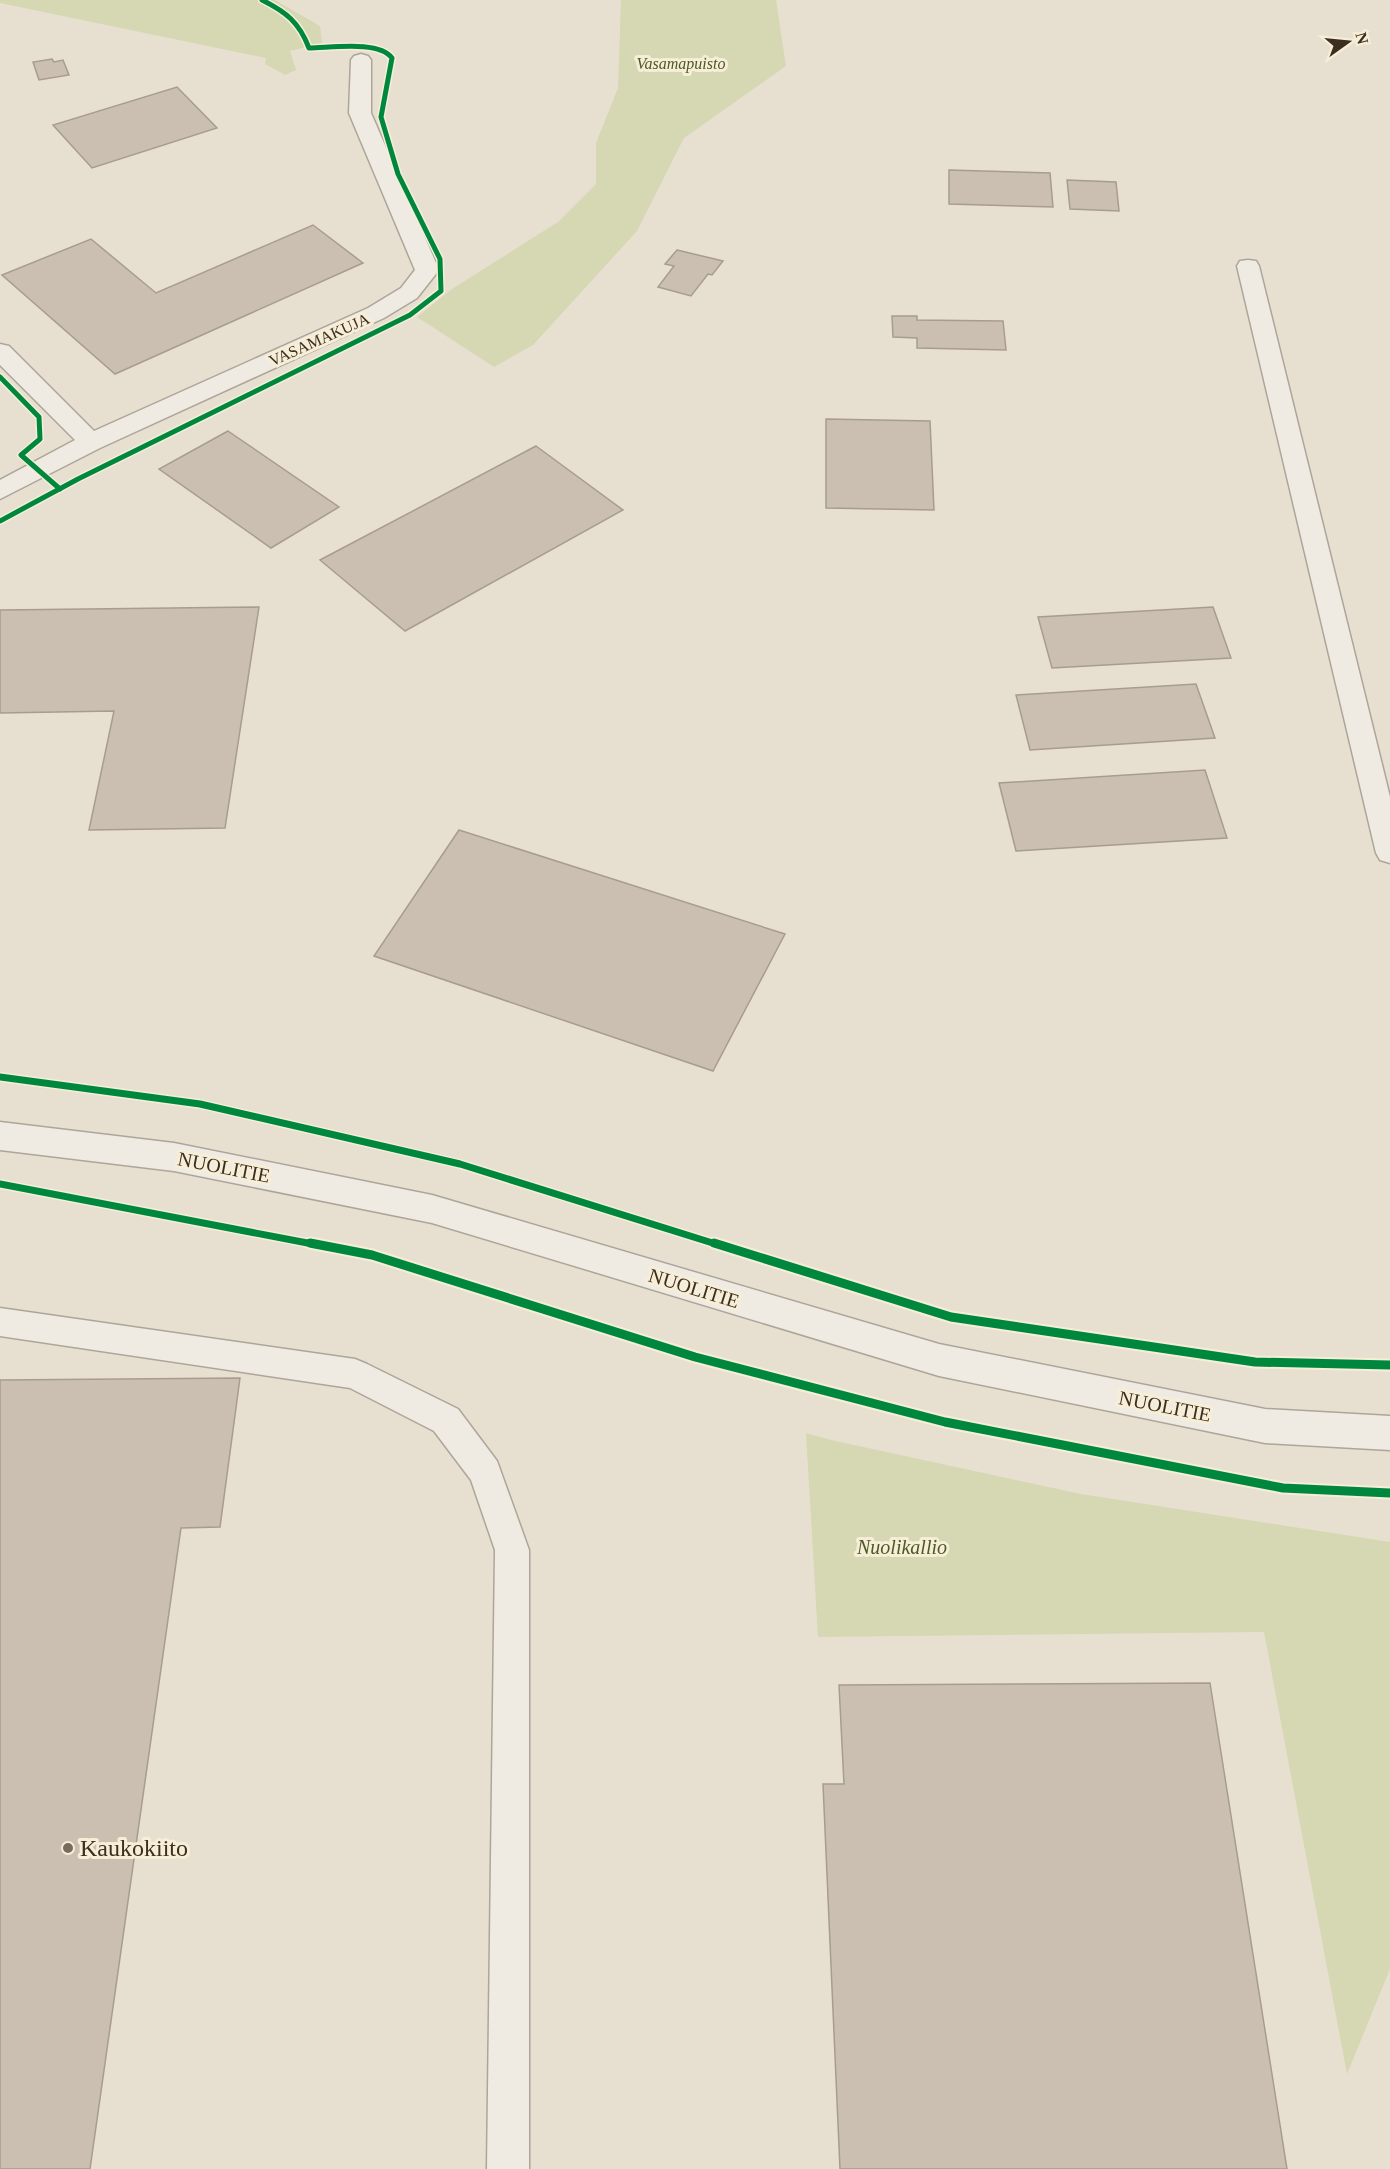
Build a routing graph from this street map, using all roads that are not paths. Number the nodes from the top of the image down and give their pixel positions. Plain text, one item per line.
1 (361, 60) dead end
2 (1248, 266) dead end
3 (0, 351) edge
4 (91, 442) junction
5 (0, 491) edge
6 (1390, 853) edge
7 (0, 1136) edge
8 (0, 1322) edge
9 (1390, 1433) edge
10 (508, 2169) edge

1 - 4 street, VASAMAKUJA
2 - 6 lane
3 - 4 street
4 - 5 street, VASAMAKUJA
7 - 9 street, NUOLITIE
8 - 10 lane

